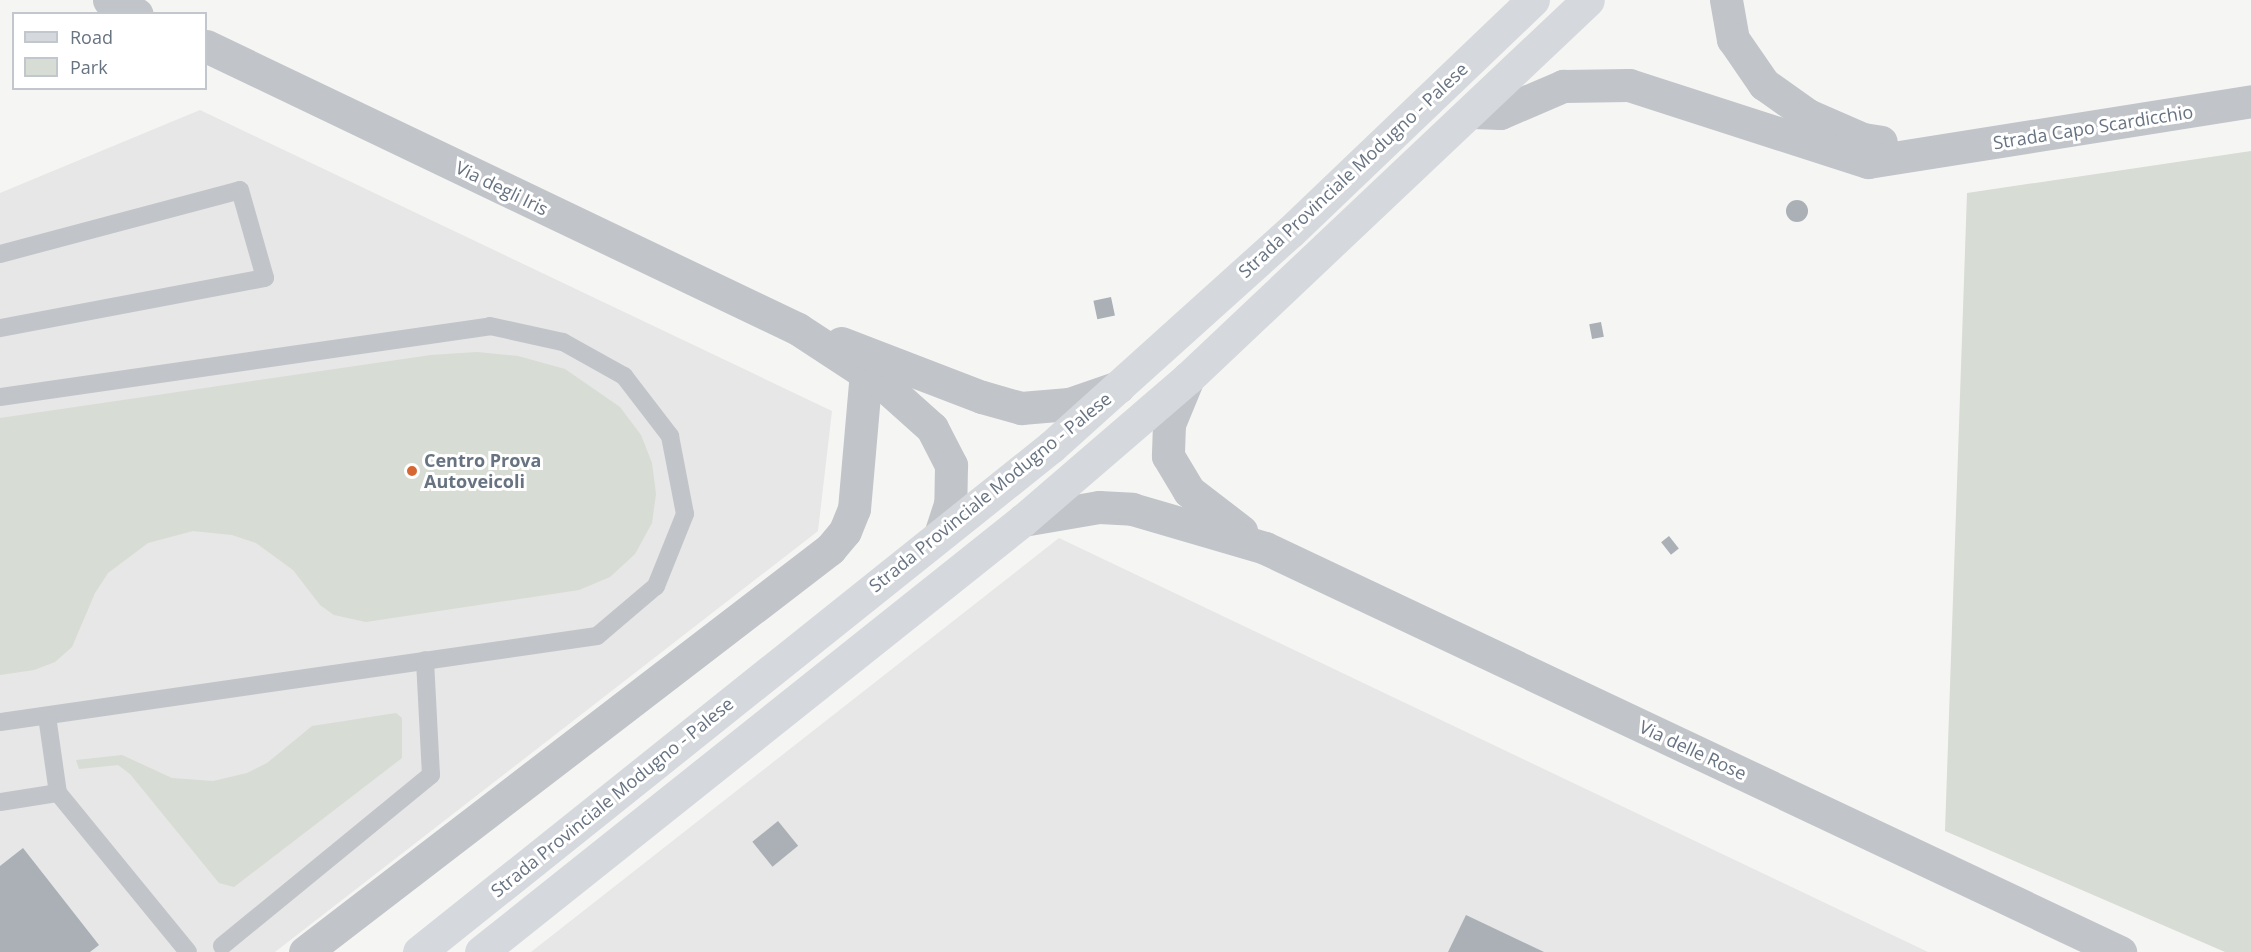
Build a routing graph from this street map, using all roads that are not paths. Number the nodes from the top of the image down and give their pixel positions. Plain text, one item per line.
1 (109, 0) edge
2 (1533, 0) edge
3 (1588, 0) edge
4 (1726, 0) edge
5 (133, 12) edge
6 (207, 46) edge
7 (2251, 101) edge
8 (1472, 112) junction
9 (1935, 153) junction
10 (0, 254) edge
11 (0, 328) edge
12 (798, 329) junction
13 (866, 373) junction
14 (1188, 378) junction
15 (1118, 387) junction
16 (0, 397) edge
17 (1023, 520) junction
18 (940, 534) junction
19 (1265, 548) junction
20 (425, 660) junction
21 (47, 716) junction
22 (0, 722) edge
23 (58, 793) junction
24 (0, 802) edge
25 (221, 950) edge
26 (188, 952) edge
27 (305, 952) edge
28 (419, 952) edge
29 (482, 952) edge
30 (2120, 952) edge

1 - 5 street
2 - 15 main road, Strada Provinciale Modugno - Palese
3 - 8 main road
4 - 9 street
6 - 12 street, Via degli Iris
7 - 9 street, Strada Capo Scardicchio
8 - 9 street, Strada Capo Scardicchio
8 - 14 main road
10 - 11 lane
12 - 13 street
12 - 15 street
13 - 18 street
13 - 27 street
14 - 17 main road
14 - 19 street
15 - 18 main road, Strada Provinciale Modugno - Palese
16 - 20 lane
17 - 19 street
17 - 29 main road
18 - 28 main road, Strada Provinciale Modugno - Palese
19 - 30 street, Via delle Rose
20 - 21 lane
20 - 25 lane
21 - 22 lane
21 - 23 lane
23 - 24 lane
23 - 26 lane

